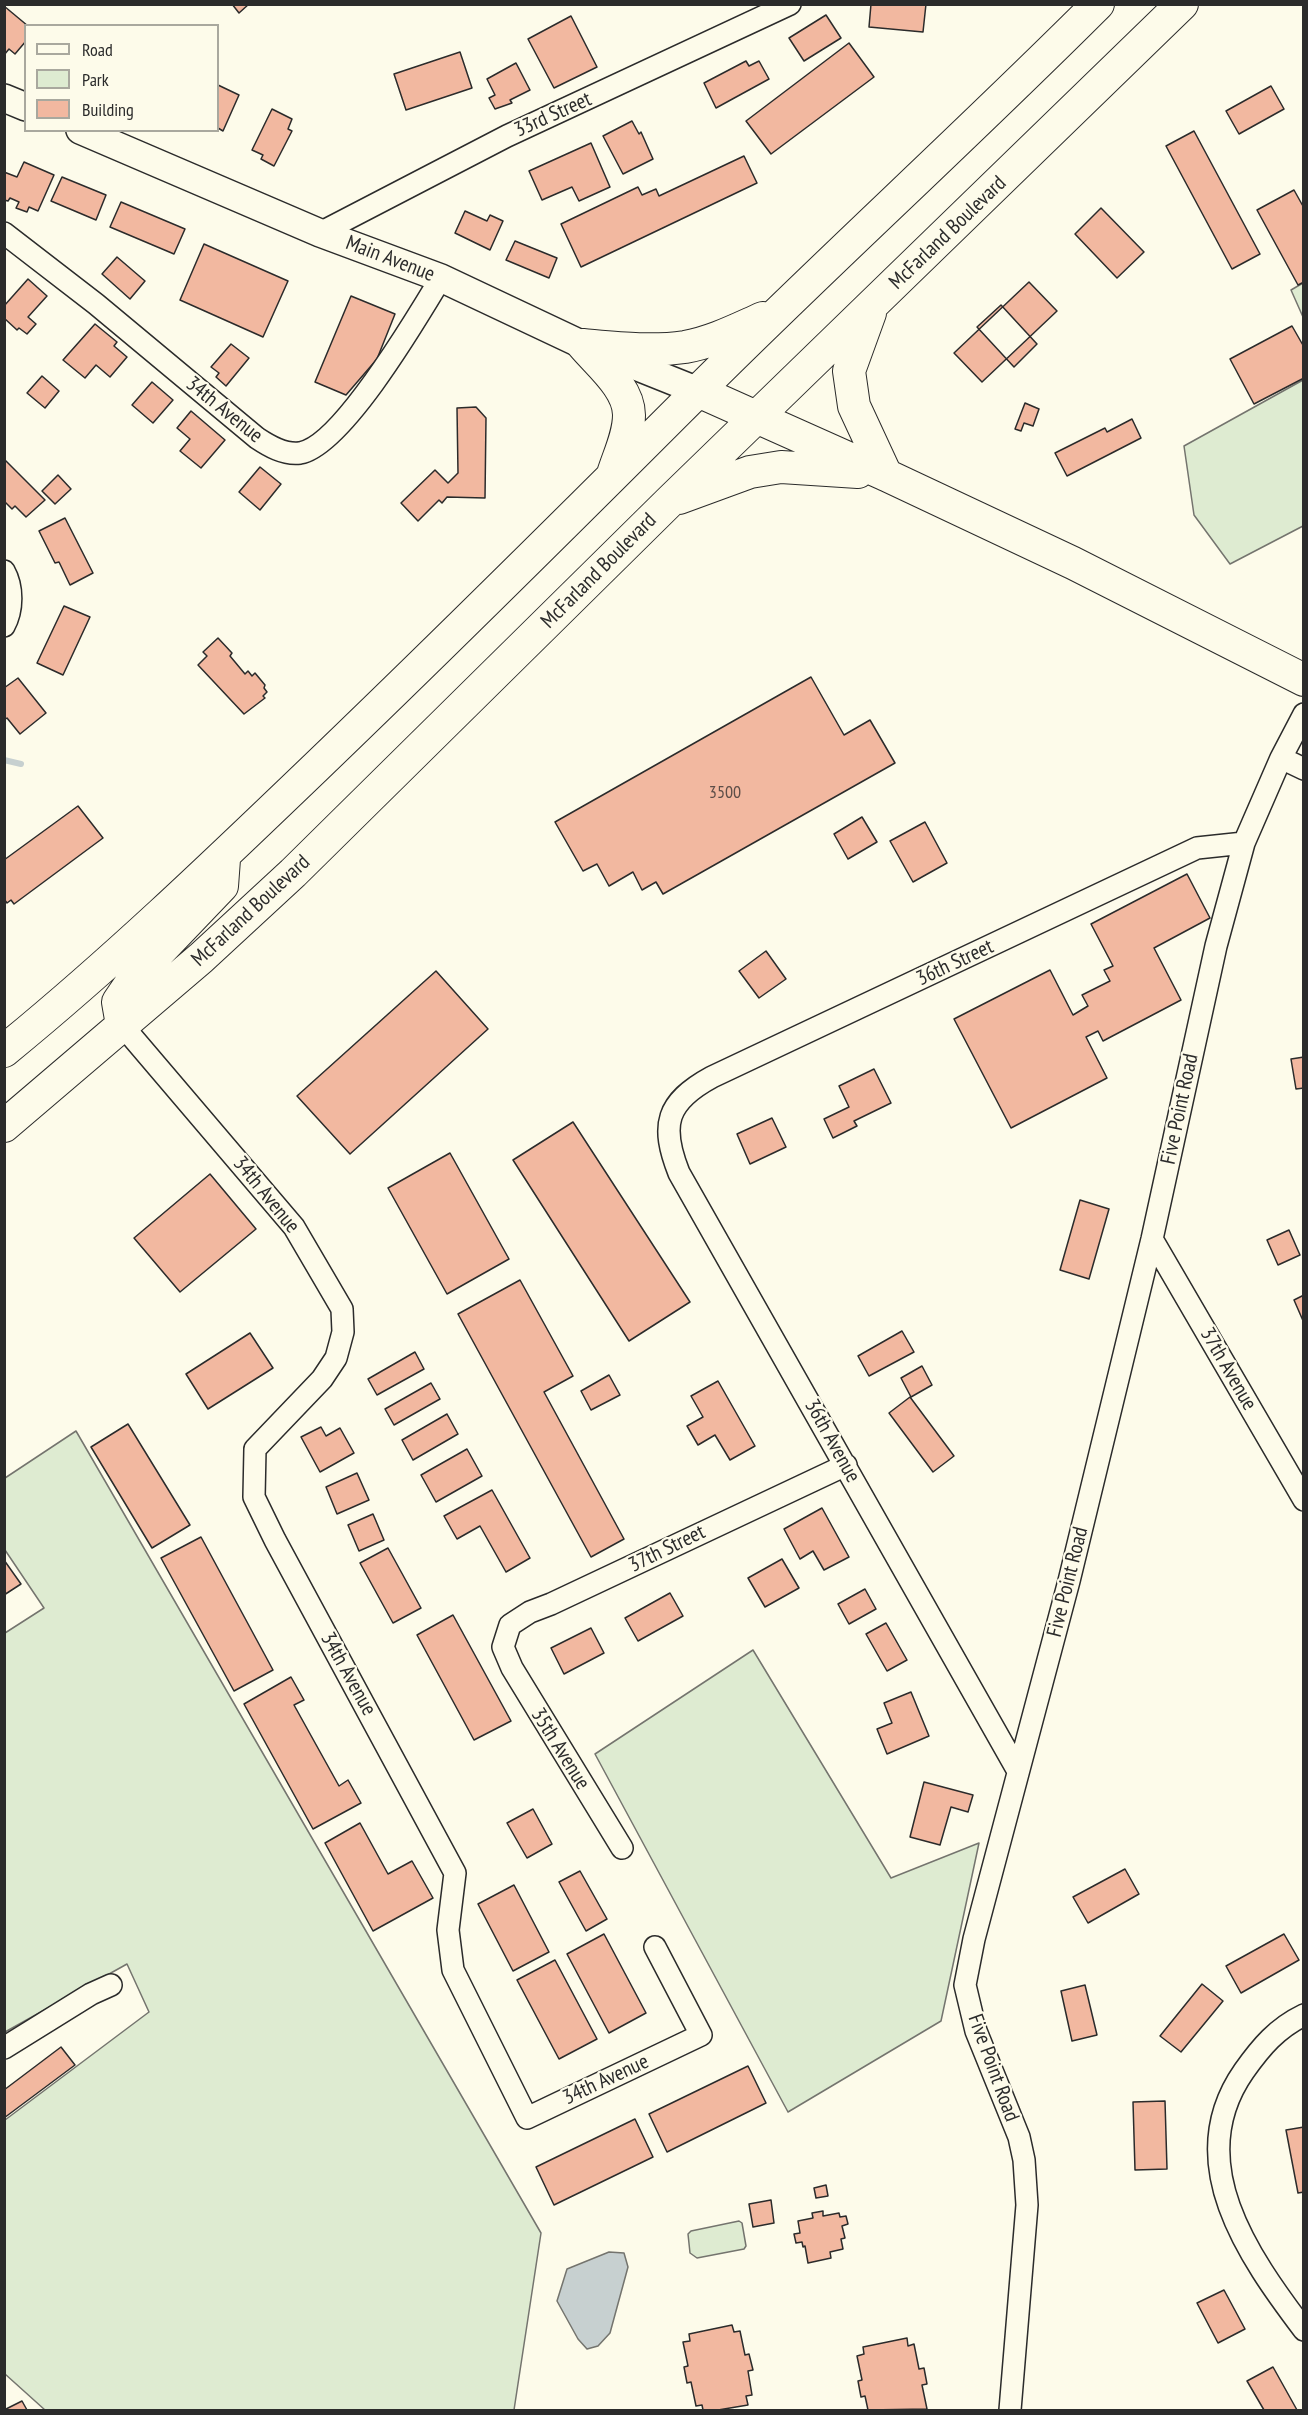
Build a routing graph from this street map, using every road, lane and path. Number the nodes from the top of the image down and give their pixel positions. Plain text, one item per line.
1 (790, 4) edge
2 (1098, 4) edge
3 (1182, 5) edge
4 (4, 98) edge
5 (24, 106) edge
6 (85, 132) edge
7 (4, 233) edge
8 (320, 233) junction
9 (441, 278) junction
10 (874, 304) junction
11 (783, 309) junction
12 (583, 345) junction
13 (698, 392) junction
14 (755, 418) junction
15 (886, 475) junction
16 (612, 478) junction
17 (670, 501) junction
18 (4, 571) edge
19 (4, 626) edge
20 (1304, 680) edge
21 (1304, 714) edge
22 (1281, 758) junction
23 (1304, 769) edge
24 (1244, 843) junction
25 (224, 855) junction
26 (122, 1025) junction
27 (4, 1051) edge
28 (675, 1105) joint
29 (4, 1126) edge
30 (1152, 1239) junction
31 (846, 1465) junction
32 (1304, 1500) edge
33 (503, 1647) joint
34 (1018, 1771) junction
35 (622, 1848) dead end
36 (655, 1947) dead end
37 (111, 1985) dead end
38 (1304, 2015) edge
39 (4, 2048) edge
40 (1304, 2330) edge
41 (1010, 2410) edge

1 - 8 street, 33rd Street
2 - 11 highway
3 - 10 highway, McFarland Boulevard
4 - 5 main road
6 - 8 main road, Main Avenue
7 - 9 street, 34th Avenue
8 - 9 main road, Main Avenue
9 - 12 main road, Main Avenue
10 - 14 highway, McFarland Boulevard
10 - 15 highway
11 - 12 highway
11 - 13 highway
12 - 13 main road, Main Avenue
12 - 16 highway
13 - 14 highway
13 - 16 highway
14 - 15 highway
14 - 17 highway, McFarland Boulevard
15 - 17 highway
15 - 20 highway
16 - 25 highway
17 - 26 highway, McFarland Boulevard
18 - 19 street
21 - 22 street, Five Point Road
22 - 23 street
22 - 24 street, Five Point Road
24 - 28 street, 36th Street
24 - 30 street, Five Point Road
25 - 26 highway
25 - 27 highway
26 - 29 highway, McFarland Boulevard
26 - 36 street, 34th Avenue
28 - 31 street, 36th Avenue
30 - 32 street, 37th Avenue
30 - 34 street, Five Point Road
31 - 33 street, 37th Street
31 - 34 street, 36th Avenue
33 - 35 street, 35th Avenue
34 - 41 street, Five Point Road
37 - 39 street
38 - 40 street

